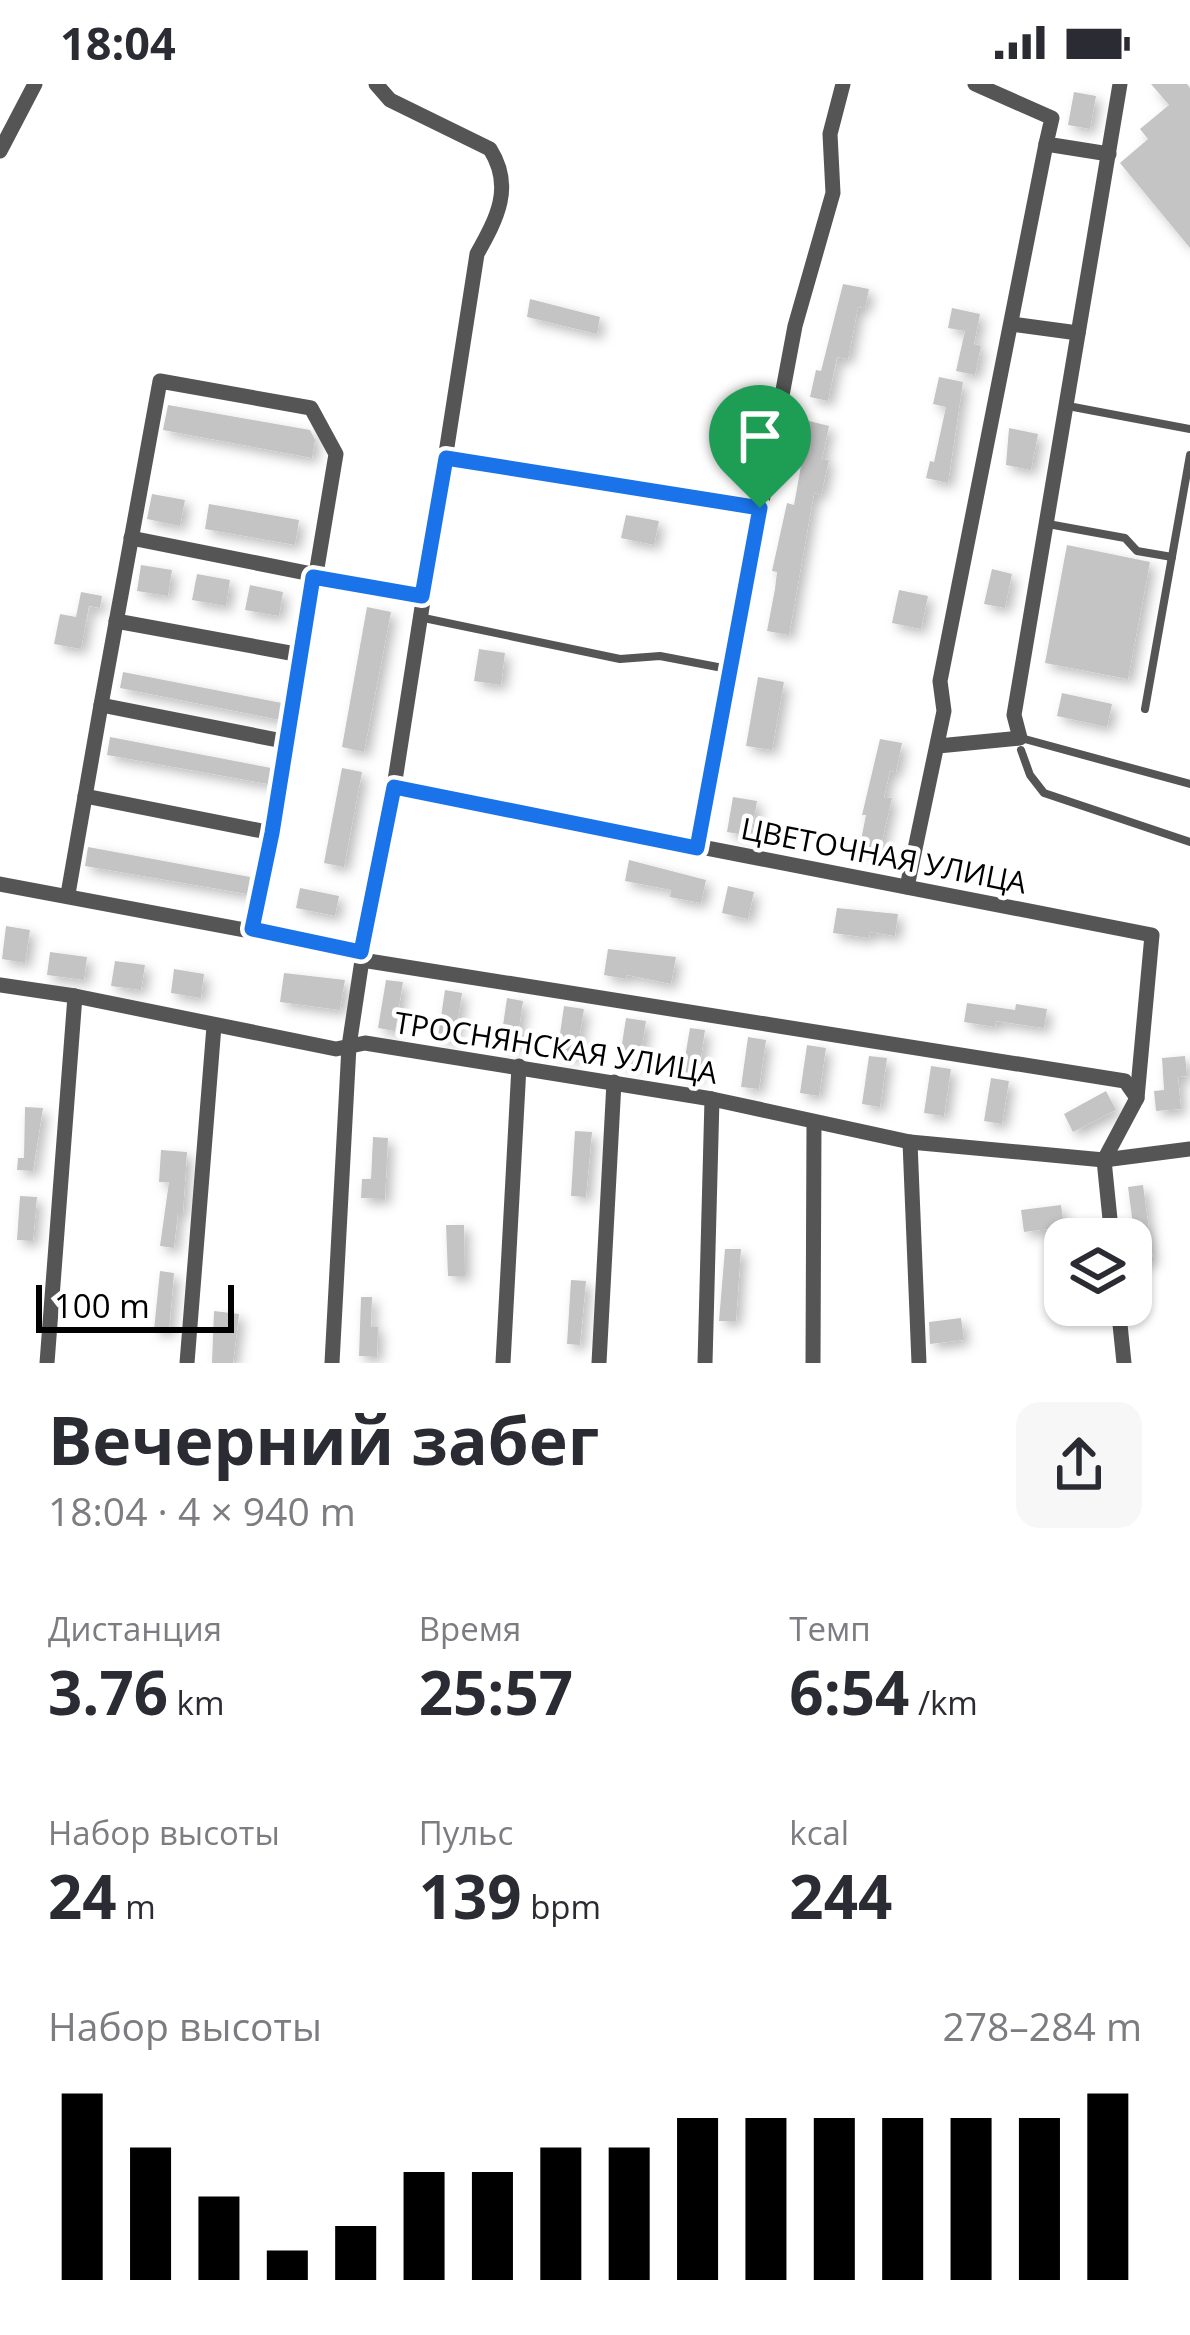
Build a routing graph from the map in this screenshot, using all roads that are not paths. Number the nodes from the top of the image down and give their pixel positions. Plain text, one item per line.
1 (35, 84) edge
2 (376, 84) edge
3 (843, 84) edge
4 (975, 84) edge
5 (1120, 84) edge
6 (1046, 144) junction
7 (0, 151) edge
8 (1108, 154) junction
9 (1011, 324) junction
10 (1078, 333) junction
11 (1066, 406) junction
12 (1190, 429) edge
13 (1190, 455) edge
14 (446, 458) junction
15 (760, 508) junction
16 (1046, 524) junction
17 (131, 538) junction
18 (1172, 557) junction
19 (313, 577) junction
20 (422, 596) junction
21 (418, 617) junction
22 (116, 621) junction
23 (301, 656) junction
24 (730, 669) junction
25 (101, 705) junction
26 (1145, 710) dead end
27 (288, 742) junction
28 (1020, 744) junction
29 (938, 746) junction
30 (1190, 784) edge
31 (394, 787) junction
32 (85, 796) junction
33 (272, 833) junction
34 (1190, 842) edge
35 (697, 848) junction
36 (0, 884) edge
37 (907, 887) junction
38 (68, 894) junction
39 (252, 929) junction
40 (362, 956) junction
41 (0, 985) edge
42 (75, 996) junction
43 (214, 1026) junction
44 (349, 1046) junction
45 (519, 1066) junction
46 (614, 1082) junction
47 (1137, 1098) junction
48 (712, 1099) junction
49 (814, 1122) junction
50 (910, 1142) junction
51 (1190, 1149) edge
52 (1104, 1160) junction
53 (1110, 1218) edge
54 (1120, 1326) edge
55 (46, 1363) edge
56 (187, 1363) edge
57 (332, 1363) edge
58 (503, 1363) edge
59 (599, 1363) edge
60 (705, 1363) edge
61 (813, 1363) edge
62 (919, 1363) edge
63 (1124, 1363) edge

1 - 7 street
2 - 14 street
3 - 15 street
4 - 6 street
5 - 8 street
6 - 8 street
6 - 9 street
8 - 10 street
9 - 10 street
9 - 29 street
10 - 11 street
11 - 12 lane
11 - 16 street
13 - 18 lane
14 - 15 lane
14 - 20 street
15 - 24 street
16 - 18 lane
16 - 28 street
17 - 19 street
17 - 19 street
17 - 22 street
18 - 26 lane
19 - 20 street
19 - 23 street
20 - 21 street
21 - 24 lane
21 - 31 street
22 - 23 street
22 - 25 street
23 - 27 street
24 - 35 street
25 - 27 street
25 - 32 street
27 - 33 street
28 - 29 street
28 - 30 lane
28 - 34 lane
29 - 37 street
31 - 35 street, ЦВЕТОЧНАЯ УЛИЦА
31 - 40 street
32 - 33 street
32 - 38 street
33 - 39 street
35 - 37 street, ЦВЕТОЧНАЯ УЛИЦА
36 - 38 street
37 - 47 street, ЦВЕТОЧНАЯ УЛИЦА
38 - 39 street
39 - 40 street
40 - 44 street
40 - 47 street
41 - 42 street, ТРОСНЯНСКАЯ УЛИЦА
42 - 43 street, ТРОСНЯНСКАЯ УЛИЦА
42 - 55 street
43 - 44 street, ТРОСНЯНСКАЯ УЛИЦА
43 - 56 street
44 - 45 street, ТРОСНЯНСКАЯ УЛИЦА
44 - 57 street
45 - 46 street, ТРОСНЯНСКАЯ УЛИЦА
45 - 58 street
46 - 48 street, ТРОСНЯНСКАЯ УЛИЦА
46 - 59 street
47 - 52 street
48 - 49 street, ТРОСНЯНСКАЯ УЛИЦА
48 - 60 street
49 - 50 street, ТРОСНЯНСКАЯ УЛИЦА
49 - 61 street
50 - 52 street, ТРОСНЯНСКАЯ УЛИЦА
50 - 62 street
51 - 52 street, ТРОСНЯНСКАЯ УЛИЦА
52 - 53 street
54 - 63 street

